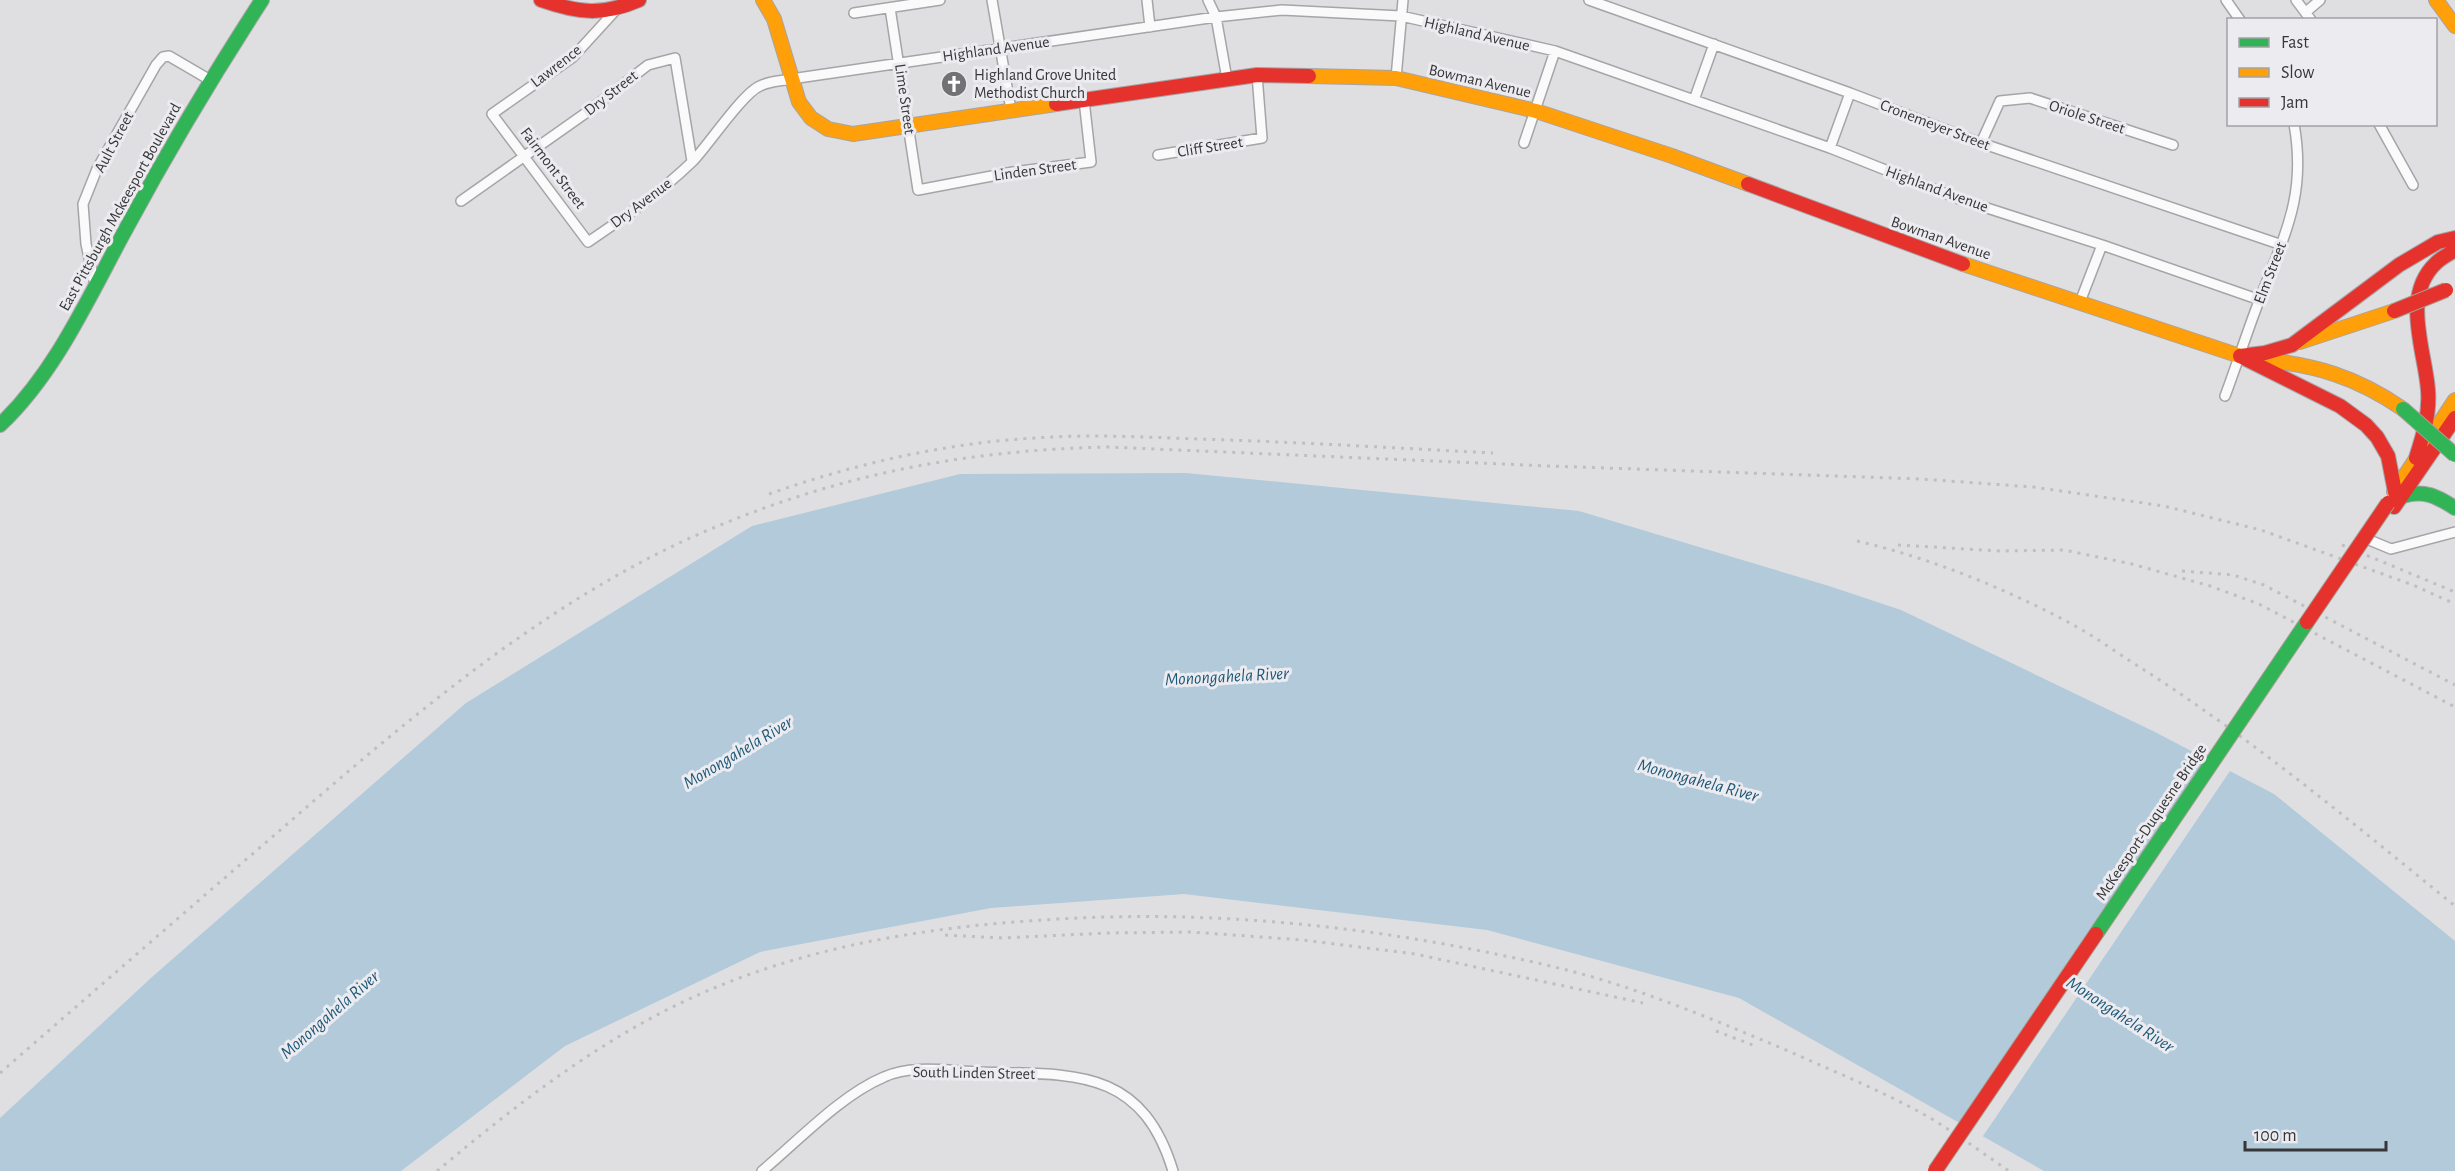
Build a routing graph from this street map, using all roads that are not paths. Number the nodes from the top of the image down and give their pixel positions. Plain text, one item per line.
1 (262, 0) edge
2 (639, 0) edge
3 (763, 0) edge
4 (940, 0) edge
5 (992, 0) edge
6 (1147, 0) edge
7 (1208, 0) edge
8 (1403, 0) edge
9 (1589, 0) edge
10 (2226, 0) edge
11 (2296, 0) edge
12 (2320, 0) edge
13 (2436, 0) edge
14 (548, 2) edge
15 (890, 8) junction
16 (615, 11) junction
17 (854, 13) dead end
18 (1216, 16) junction
19 (1401, 16) junction
20 (2308, 16) edge
21 (2239, 18) edge
22 (1150, 27) junction
23 (2455, 28) edge
24 (1714, 44) junction
25 (1001, 50) junction
26 (1555, 51) junction
27 (900, 63) junction
28 (1257, 75) junction
29 (1396, 78) junction
30 (791, 79) junction
31 (1227, 79) junction
32 (210, 80) junction
33 (1850, 93) junction
34 (1084, 100) junction
35 (1694, 100) junction
36 (1011, 110) junction
37 (1536, 111) junction
38 (492, 114) joint
39 (909, 125) junction
40 (2294, 126) edge
41 (2380, 126) edge
42 (1524, 143) dead end
43 (1981, 143) junction
44 (2173, 145) dead end
45 (1830, 148) junction
46 (1158, 155) dead end
47 (523, 157) junction
48 (692, 161) junction
49 (2413, 185) dead end
50 (918, 190) joint
51 (461, 201) dead end
52 (2455, 238) edge
53 (588, 242) joint
54 (2102, 245) junction
55 (2282, 245) junction
56 (2455, 250) edge
57 (95, 286) junction
58 (2451, 289) edge
59 (2260, 300) junction
60 (2080, 302) junction
61 (2292, 345) junction
62 (2240, 356) junction
63 (2225, 396) dead end
64 (2455, 400) edge
65 (2455, 418) edge
66 (0, 425) edge
67 (2455, 439) edge
68 (2455, 454) edge
69 (2422, 459) junction
70 (2395, 499) junction
71 (2455, 508) edge
72 (2455, 532) edge
73 (2367, 539) dead end
74 (762, 1171) edge
75 (1173, 1171) edge
76 (1935, 1171) edge
77 (1944, 1171) edge

1 - 32 main road, East Pittsburgh Mckeesport Boulevard
2 - 16 main road
3 - 30 main road, Bowman Avenue
4 - 15 street
5 - 25 street
6 - 22 street
7 - 18 street
8 - 19 street
9 - 24 street, Cronemeyer Street
10 - 21 street
11 - 20 street
12 - 20 street
13 - 23 main road
14 - 16 main road
15 - 17 street
15 - 27 street, Lime Street
16 - 38 street, Lawrence
18 - 19 street, Highland Avenue
18 - 22 street, Highland Avenue
18 - 31 street
19 - 26 street, Highland Avenue
19 - 29 street
22 - 25 street, Highland Avenue
24 - 33 street, Cronemeyer Street
24 - 35 street
25 - 27 street, Highland Avenue
25 - 36 street
26 - 35 street, Highland Avenue
26 - 37 street
27 - 30 street, Highland Avenue
27 - 39 street, Lime Street
28 - 29 main road, Bowman Avenue
28 - 31 main road, Bowman Avenue
28 - 46 street, Cliff Street
29 - 37 main road, Bowman Avenue
30 - 39 main road, Bowman Avenue
30 - 48 street, Highland Avenue
31 - 34 main road, Bowman Avenue
32 - 57 main road, East Pittsburgh Mckeesport Boulevard
32 - 57 street, Ault Street
33 - 43 street, Cronemeyer Street
33 - 45 street
34 - 36 main road, Bowman Avenue
34 - 50 street, Linden Street
35 - 45 street, Highland Avenue
36 - 39 main road, Bowman Avenue
37 - 42 street
37 - 60 main road, Bowman Avenue
38 - 47 street, Fairmont Street
39 - 50 street, Lime Street
40 - 55 street, Elm Street
41 - 49 street
43 - 44 street, Oriole Street
43 - 55 street, Cronemeyer Street
45 - 54 street, Highland Avenue
47 - 48 street, Dry Street
47 - 51 street
47 - 53 street, Fairmont Street
48 - 53 street, Dry Avenue
52 - 61 main road
54 - 59 street, Highland Avenue
54 - 60 street
55 - 59 street, Elm Street
56 - 69 main road
57 - 66 main road, East Pittsburgh Mckeesport Boulevard
58 - 61 main road, bridge
59 - 62 street, Elm Street
60 - 62 main road, Bowman Avenue
61 - 62 main road
62 - 63 street, Elm Street
62 - 68 main road, bridge
62 - 70 main road
64 - 69 main road
65 - 69 main road
67 - 69 main road
69 - 70 main road
70 - 71 main road
70 - 76 main road, McKeesport-Duquesne Bridge, bridge
70 - 77 main road, McKeesport-Duquesne Bridge
72 - 73 street
74 - 75 street, South Linden Street

